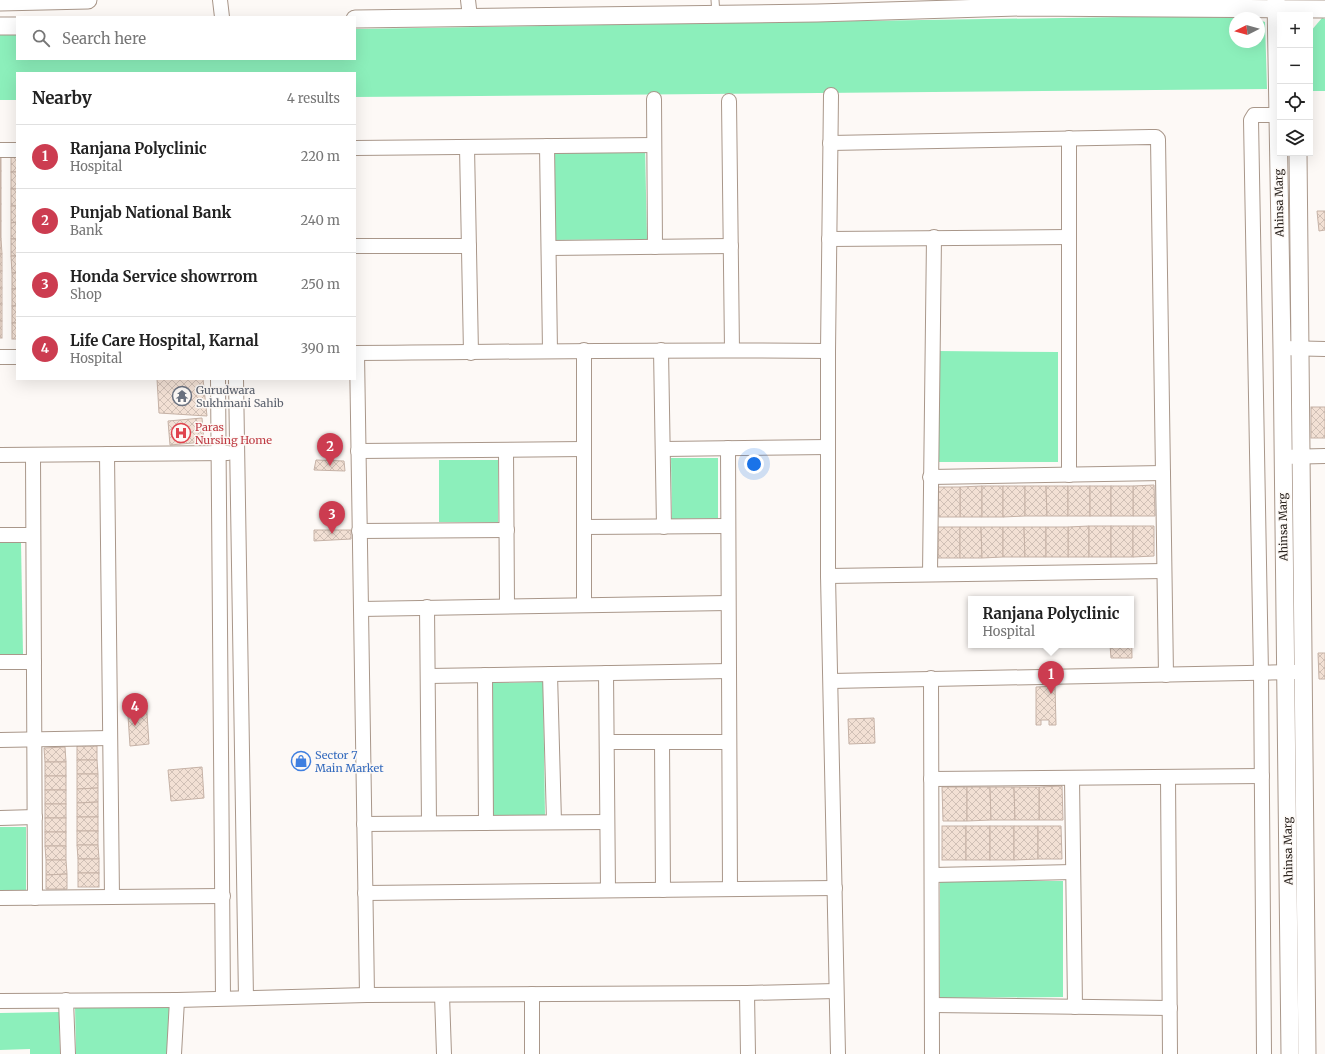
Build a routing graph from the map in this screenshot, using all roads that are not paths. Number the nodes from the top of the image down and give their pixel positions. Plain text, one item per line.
1 (88, 0) edge
2 (220, 0) edge
3 (468, 0) edge
4 (0, 2) edge
5 (1022, 4) edge
6 (1276, 4) edge
7 (716, 7) edge
8 (1297, 8) edge
9 (1325, 9) edge
10 (222, 16) edge
11 (470, 17) junction
12 (356, 19) edge
13 (0, 26) edge
14 (16, 26) edge
15 (831, 95) dead end
16 (654, 99) dead end
17 (729, 101) dead end
18 (1277, 115) joint
19 (1277, 120) edge
20 (1069, 138) junction
21 (830, 143) junction
22 (654, 145) junction
23 (547, 146) junction
24 (467, 147) junction
25 (356, 148) edge
26 (0, 150) edge
27 (16, 150) edge
28 (1298, 156) edge
29 (934, 237) junction
30 (1069, 237) junction
31 (829, 239) junction
32 (356, 246) edge
33 (469, 246) junction
34 (731, 246) junction
35 (656, 247) junction
36 (549, 248) junction
37 (1282, 348) junction
38 (1300, 348) junction
39 (1325, 348) edge
40 (550, 350) junction
41 (584, 350) junction
42 (662, 350) junction
43 (732, 350) junction
44 (828, 351) junction
45 (356, 353) edge
46 (471, 353) junction
47 (16, 356) edge
48 (0, 357) edge
49 (218, 380) edge
50 (236, 380) edge
51 (728, 448) junction
52 (828, 448) junction
53 (584, 449) junction
54 (663, 449) junction
55 (506, 450) junction
56 (358, 451) junction
57 (219, 453) junction
58 (237, 453) junction
59 (106, 454) junction
60 (0, 455) edge
61 (33, 455) junction
62 (1325, 456) edge
63 (1282, 457) junction
64 (1301, 457) junction
65 (1163, 473) junction
66 (1069, 475) junction
67 (930, 478) junction
68 (664, 526) junction
69 (728, 526) junction
70 (584, 527) junction
71 (507, 530) junction
72 (359, 531) junction
73 (33, 534) junction
74 (0, 535) edge
75 (1164, 571) junction
76 (930, 574) junction
77 (828, 576) junction
78 (728, 603) junction
79 (220, 605) junction
80 (584, 605) junction
81 (239, 606) junction
82 (507, 606) junction
83 (361, 608) junction
84 (427, 608) junction
85 (0, 662) edge
86 (34, 662) junction
87 (729, 671) junction
88 (1286, 672) junction
89 (1304, 672) junction
90 (606, 673) junction
91 (1261, 673) junction
92 (550, 674) junction
93 (485, 675) junction
94 (1166, 675) junction
95 (428, 676) junction
96 (931, 678) junction
97 (831, 681) junction
98 (110, 738) junction
99 (34, 739) junction
100 (0, 740) edge
101 (607, 742) junction
102 (662, 742) junction
103 (729, 742) junction
104 (1262, 776) junction
105 (222, 777) junction
106 (242, 777) junction
107 (1168, 777) junction
108 (1072, 778) junction
109 (931, 779) junction
110 (35, 817) junction
111 (0, 818) edge
112 (554, 822) junction
113 (607, 822) junction
114 (429, 823) junction
115 (486, 823) junction
116 (364, 824) junction
117 (1073, 872) junction
118 (932, 875) junction
119 (835, 888) junction
120 (730, 889) junction
121 (608, 890) junction
122 (663, 890) junction
123 (365, 893) junction
124 (224, 896) junction
125 (112, 897) junction
126 (0, 898) edge
127 (35, 898) junction
128 (836, 991) junction
129 (747, 993) junction
130 (532, 994) junction
131 (366, 995) junction
132 (442, 995) junction
133 (223, 998) junction
134 (246, 998) junction
135 (66, 1000) junction
136 (177, 1000) junction
137 (0, 1001) edge
138 (932, 1005) junction
139 (1074, 1007) junction
140 (1170, 1008) junction
141 (68, 1054) edge
142 (174, 1054) edge
143 (444, 1054) edge
144 (532, 1054) edge
145 (748, 1054) edge
146 (838, 1054) edge
147 (932, 1054) edge
148 (1170, 1054) edge
149 (1264, 1054) edge
150 (1290, 1054) edge
151 (1306, 1054) edge

1 - 4 street
2 - 10 street
3 - 11 street
5 - 6 street
5 - 7 street
6 - 8 street
6 - 18 street, Ahinsa Marg
7 - 11 street
8 - 9 street
11 - 12 street
13 - 14 street
15 - 21 street
16 - 22 street
17 - 34 street
18 - 91 street
19 - 37 street, Ahinsa Marg
20 - 21 street
20 - 30 street
20 - 65 street
21 - 31 street
22 - 23 street
22 - 35 street
23 - 24 street
23 - 36 street
24 - 25 street
24 - 33 street
26 - 27 street
28 - 38 street, Ahinsa Marg
29 - 30 street
29 - 31 street
29 - 67 street
30 - 66 street
31 - 44 street
32 - 33 street
33 - 46 street
34 - 35 street
34 - 43 street
35 - 36 street
36 - 40 street
37 - 38 street
37 - 63 street, Ahinsa Marg
38 - 39 street
38 - 64 street, Ahinsa Marg
40 - 41 street
40 - 46 street
41 - 42 street
41 - 53 street
42 - 43 street
42 - 54 street
43 - 44 street
44 - 52 street
45 - 46 street
45 - 56 street
47 - 48 street
49 - 57 street
50 - 58 street
51 - 52 street
51 - 54 street
51 - 69 street
52 - 77 street
53 - 55 street
53 - 70 street
54 - 68 street
55 - 56 street
55 - 71 street
56 - 72 street
57 - 58 street
57 - 59 street
57 - 79 street
58 - 81 street
59 - 61 street
59 - 98 street
60 - 61 street
61 - 73 street
62 - 64 street
63 - 64 street
63 - 88 street, Ahinsa Marg
64 - 89 street, Ahinsa Marg
65 - 66 street
65 - 75 street
66 - 67 street
67 - 76 street
68 - 69 street
68 - 70 street
69 - 78 street
70 - 80 street
71 - 72 street
71 - 82 street
72 - 83 street
73 - 74 street
73 - 86 street
75 - 76 street
75 - 94 street
76 - 77 street
77 - 97 street
78 - 80 street
78 - 87 street
79 - 81 street
79 - 105 street
80 - 82 street
81 - 106 street
82 - 84 street
83 - 84 street
83 - 116 street
84 - 95 street
85 - 86 street
86 - 99 street
87 - 90 street
87 - 103 street
88 - 89 street
88 - 91 street
88 - 150 street, Ahinsa Marg
89 - 151 street, Ahinsa Marg
90 - 92 street
90 - 101 street
91 - 94 street
91 - 104 street
92 - 93 street
92 - 112 street
93 - 95 street
93 - 115 street
94 - 96 street
95 - 114 street
96 - 97 street
96 - 109 street
97 - 119 street
98 - 99 street
98 - 125 street
99 - 100 street
99 - 110 street
101 - 102 street
101 - 113 street
102 - 103 street
102 - 122 street
103 - 120 street
104 - 107 street
104 - 149 street
105 - 106 street
105 - 124 street
106 - 134 street
107 - 108 street
107 - 140 street
108 - 109 street
108 - 117 street
109 - 118 street
110 - 111 street
110 - 127 street
112 - 113 street
112 - 115 street
113 - 121 street
114 - 115 street
114 - 116 street
116 - 123 street
117 - 118 street
117 - 139 street
118 - 138 street
119 - 120 street
119 - 128 street
120 - 122 street
121 - 122 street
121 - 123 street
123 - 131 street
124 - 125 street
124 - 133 street
125 - 127 street
126 - 127 street
128 - 129 street
128 - 146 street
129 - 130 street
129 - 145 street
130 - 132 street
130 - 144 street
131 - 132 street
131 - 134 street
132 - 143 street
133 - 134 street
133 - 136 street
135 - 136 street
135 - 137 street
135 - 141 street
136 - 142 street
138 - 139 street
138 - 147 street
139 - 140 street
140 - 148 street

